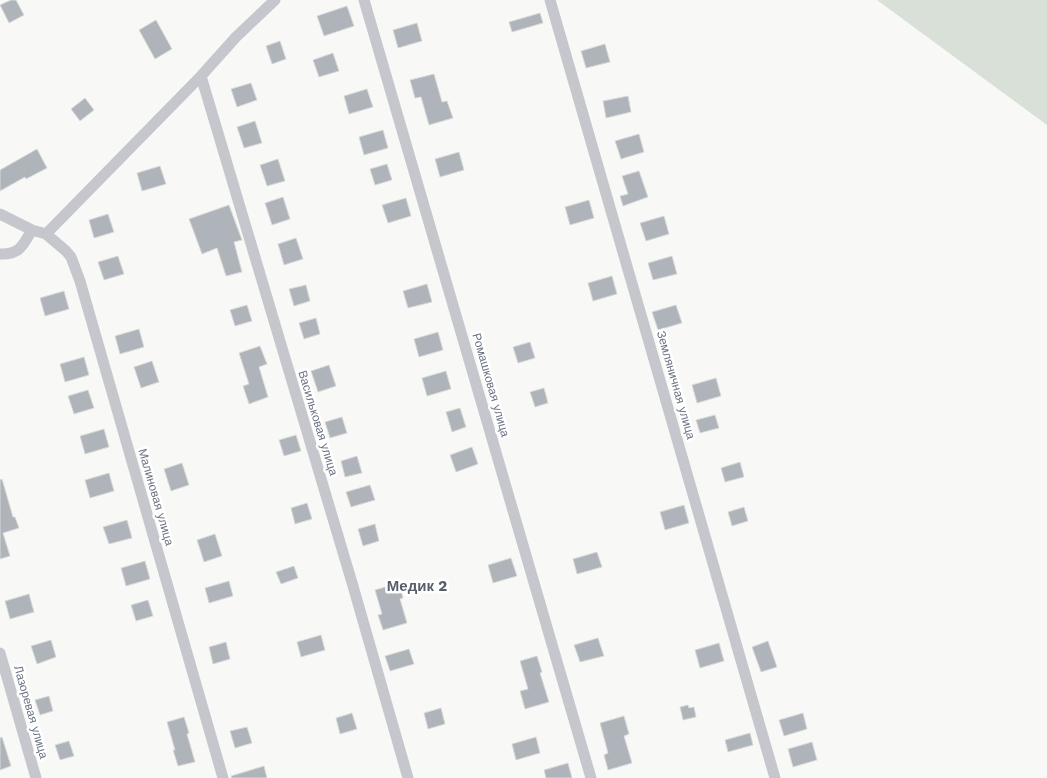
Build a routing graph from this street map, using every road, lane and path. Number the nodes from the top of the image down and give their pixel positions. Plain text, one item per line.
1 (275, 0) edge
2 (364, 0) edge
3 (550, 0) edge
4 (201, 76) junction
5 (0, 214) edge
6 (32, 230) junction
7 (46, 234) junction
8 (0, 254) edge
9 (0, 653) edge
10 (36, 778) edge
11 (223, 778) edge
12 (408, 778) edge
13 (591, 778) edge
14 (776, 778) edge

1 - 4 street
2 - 13 street, Ромашковая улица
3 - 14 street, Земляничная улица
4 - 7 street
4 - 12 street, Васильковая улица
5 - 6 street
6 - 7 street
6 - 8 street
7 - 11 street, Малиновая улица
9 - 10 street, Лазоревая улица

